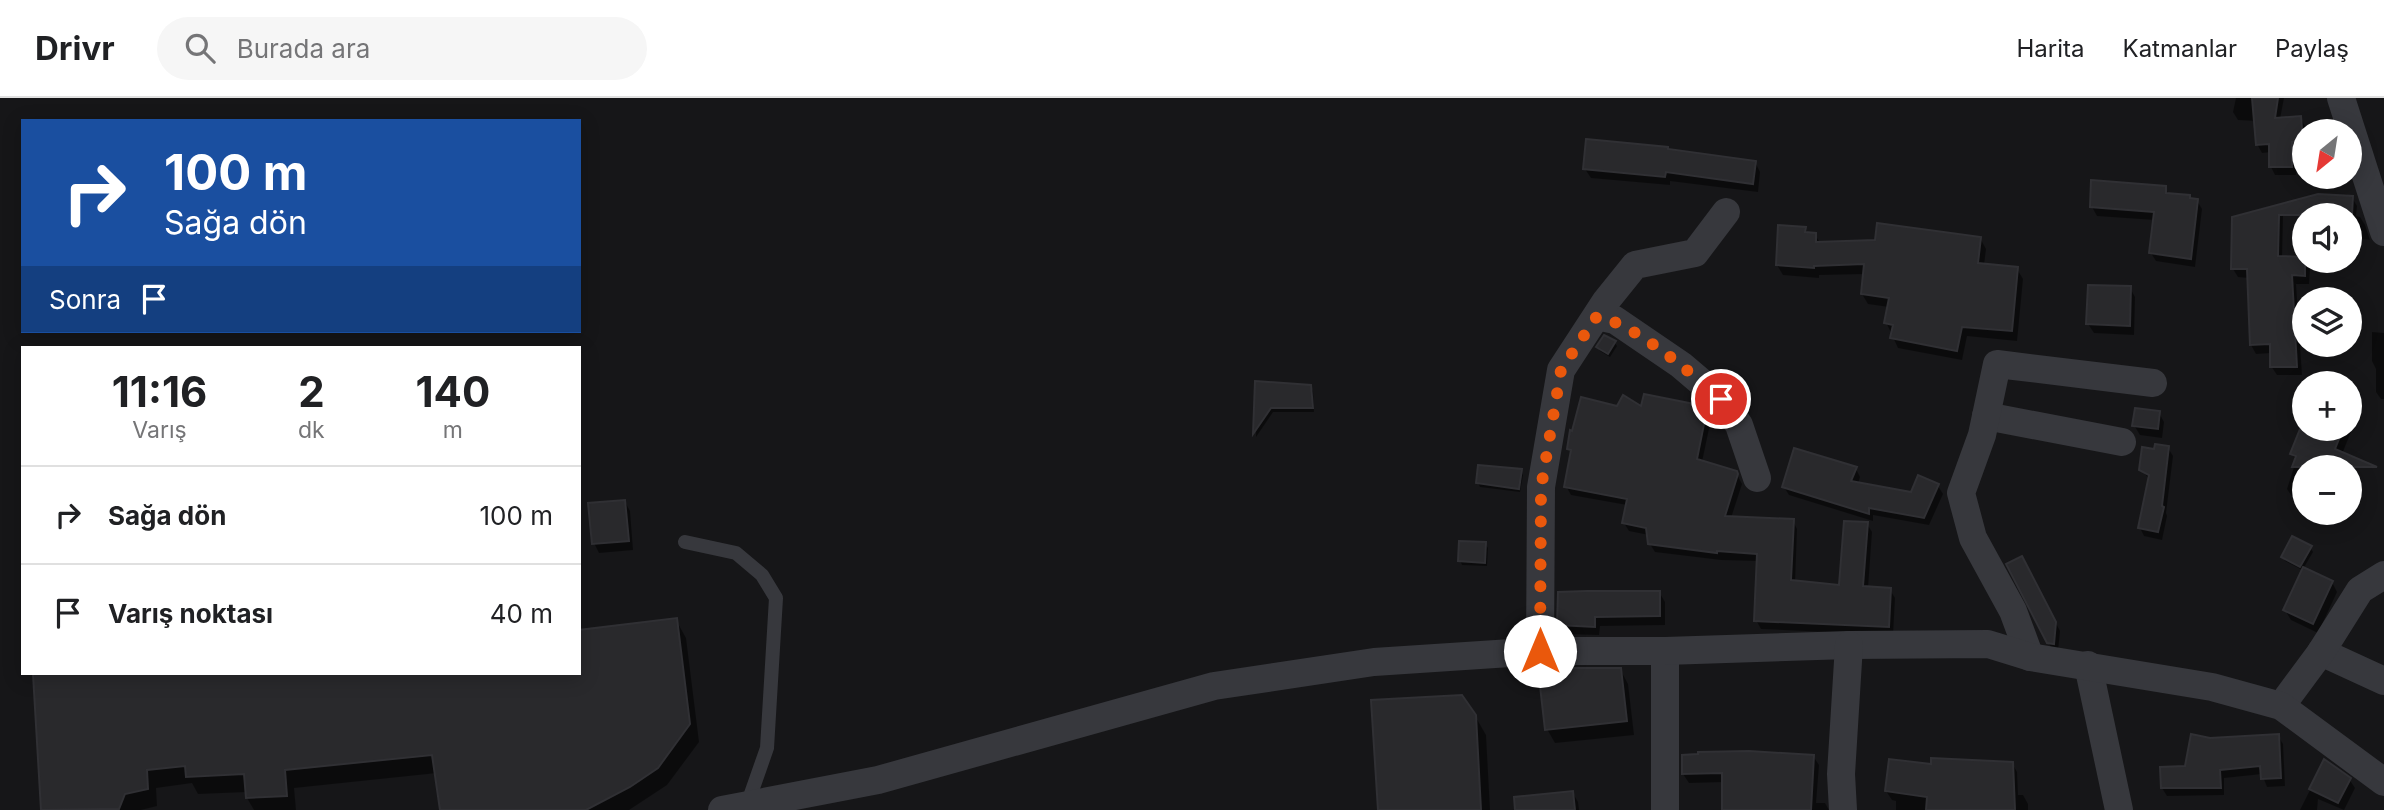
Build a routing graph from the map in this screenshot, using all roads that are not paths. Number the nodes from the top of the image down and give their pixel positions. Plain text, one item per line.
1 (2341, 98) edge
2 (1726, 212) dead end
3 (2384, 232) edge
4 (1597, 316) junction
5 (2153, 383) dead end
6 (1986, 416) junction
7 (2122, 442) dead end
8 (1757, 478) dead end
9 (685, 542) dead end
10 (2384, 575) edge
11 (1849, 645) junction
12 (1540, 651) junction
13 (1665, 651) junction
14 (2322, 652) junction
15 (2030, 657) junction
16 (2088, 665) junction
17 (2384, 681) edge
18 (2281, 706) junction
19 (2384, 782) edge
20 (734, 808) edge
21 (1665, 810) edge
22 (1843, 810) edge
23 (2119, 810) edge

1 - 3 street
2 - 4 street
4 - 8 street
4 - 12 street
5 - 6 street
6 - 7 street
6 - 15 street
9 - 20 lane
10 - 14 street
11 - 13 street
11 - 15 street
11 - 22 street
12 - 13 street
12 - 20 street
13 - 21 street
14 - 17 street
14 - 18 street
15 - 16 street
16 - 18 street
16 - 23 street
18 - 19 street

